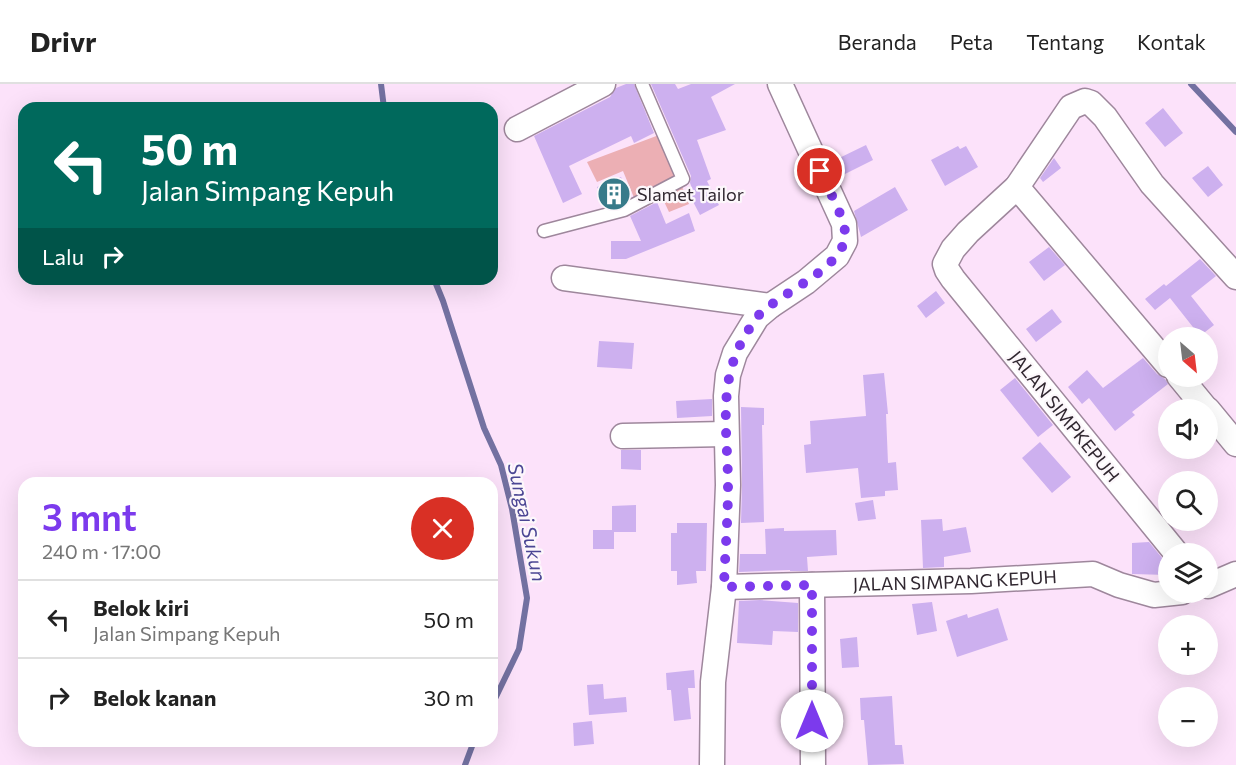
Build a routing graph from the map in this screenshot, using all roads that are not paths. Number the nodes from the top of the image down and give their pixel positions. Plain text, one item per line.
1 (603, 84) edge
2 (642, 84) edge
3 (780, 84) edge
4 (518, 129) dead end
5 (1017, 187) junction
6 (544, 231) dead end
7 (564, 278) dead end
8 (1236, 278) edge
9 (770, 306) junction
10 (1158, 353) edge
11 (1188, 387) edge
12 (1198, 399) edge
13 (1218, 423) edge
14 (726, 434) junction
15 (623, 436) dead end
16 (1236, 444) edge
17 (1168, 543) edge
18 (1236, 574) edge
19 (1218, 582) edge
20 (812, 585) junction
21 (724, 587) junction
22 (1158, 595) edge
23 (712, 765) edge
24 (813, 765) edge

1 - 4 street
2 - 6 lane
3 - 9 street
5 - 8 street
5 - 10 street
5 - 17 street, JALAN SIMPKEPUH
7 - 9 street
9 - 14 street
11 - 12 street
13 - 16 street
14 - 15 street
14 - 21 street
18 - 19 street
20 - 21 street, JALAN SIMPANG KEPUH
20 - 22 street, JALAN SIMPANG KEPUH
20 - 24 street
21 - 23 street

